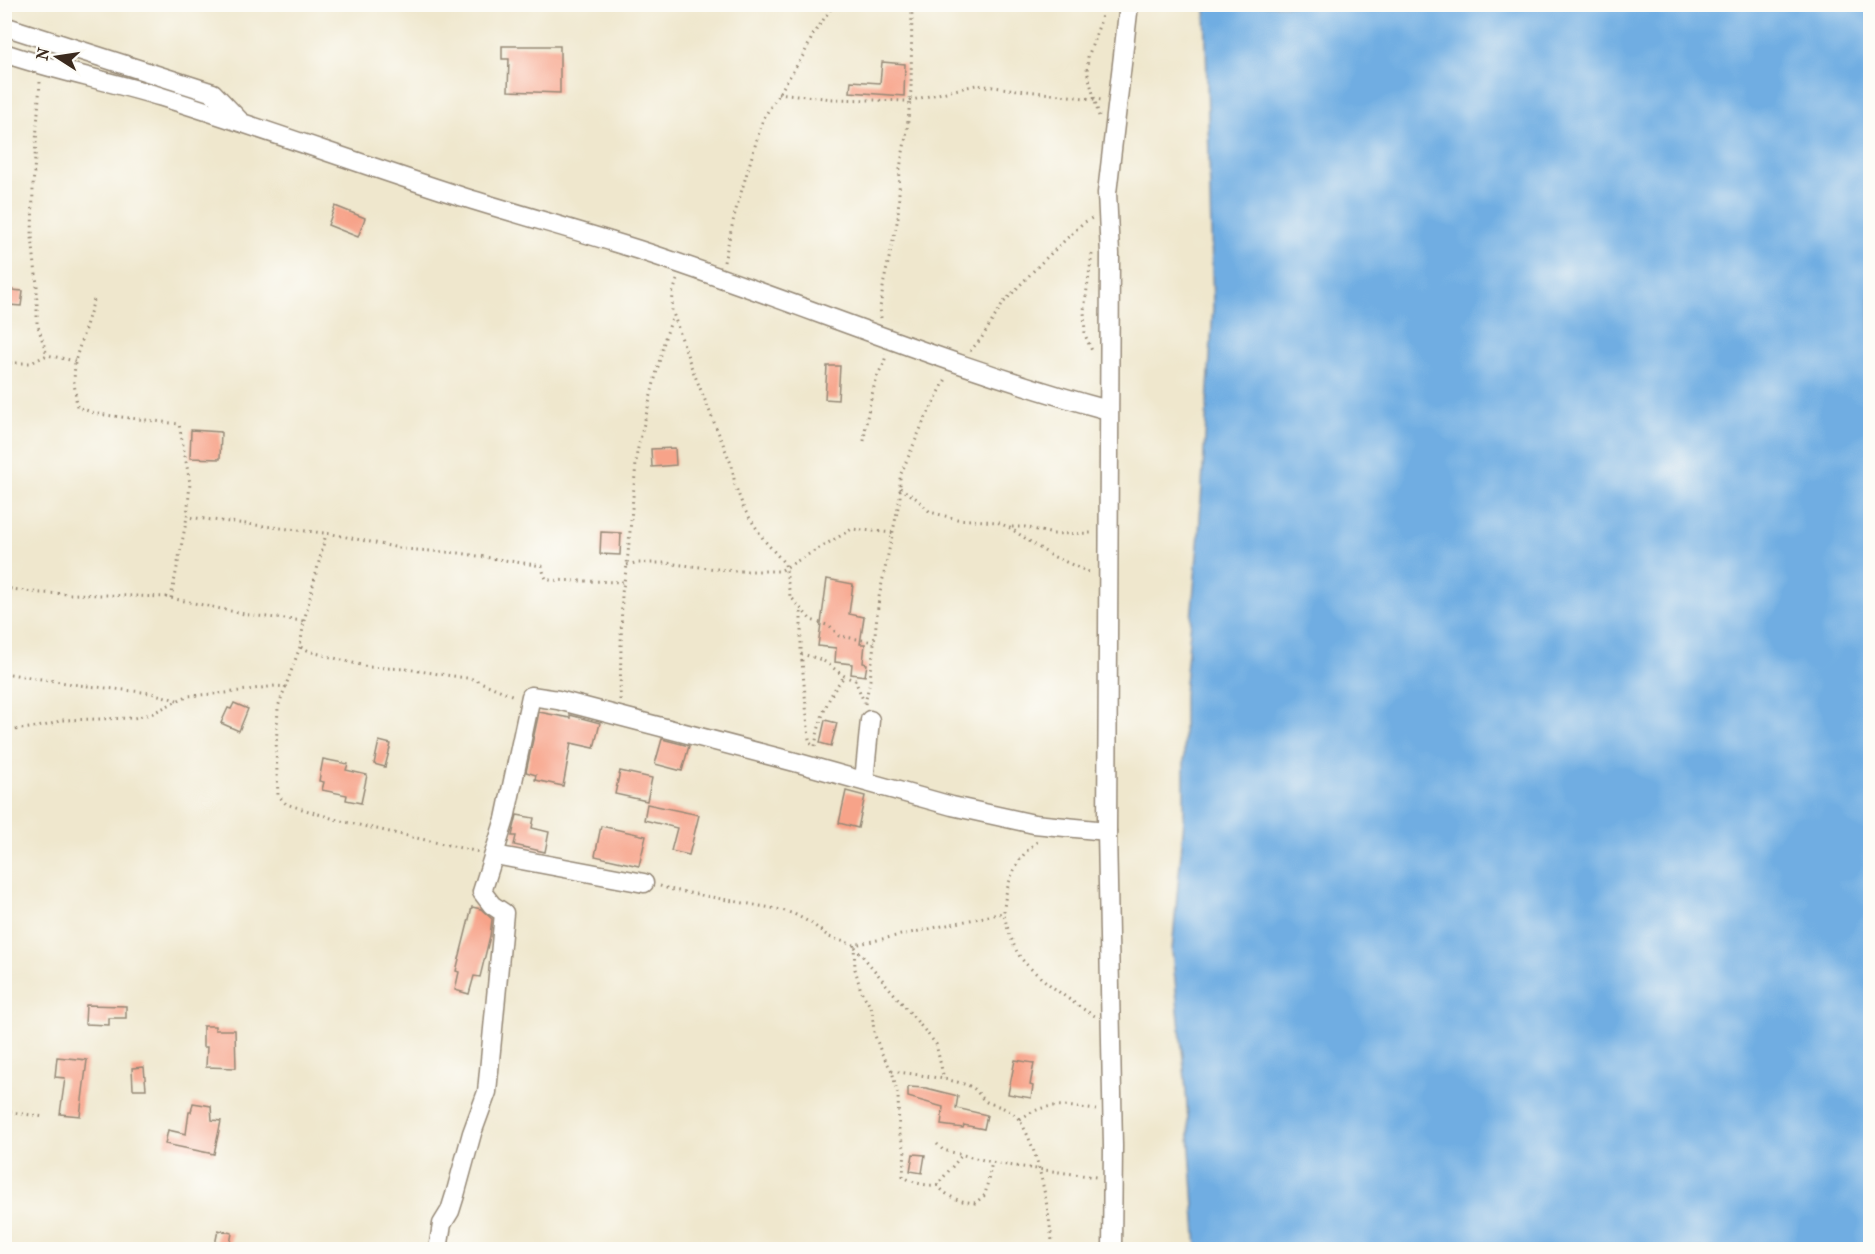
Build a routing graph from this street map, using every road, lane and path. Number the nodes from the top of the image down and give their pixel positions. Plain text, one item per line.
1 (834, 4) edge
2 (912, 4) edge
3 (1103, 4) edge
4 (1129, 4) edge
5 (4, 26) edge
6 (4, 53) edge
7 (42, 65) junction
8 (778, 93) junction
9 (1094, 100) junction
10 (1119, 100) junction
11 (908, 101) junction
12 (1100, 118) dead end
13 (241, 122) junction
14 (1096, 215) dead end
15 (685, 266) junction
16 (714, 275) junction
17 (94, 300) dead end
18 (674, 315) junction
19 (884, 337) junction
20 (46, 355) junction
21 (75, 361) junction
22 (958, 362) junction
23 (4, 363) edge
24 (1108, 410) junction
25 (864, 441) dead end
26 (900, 488) junction
27 (187, 517) junction
28 (1010, 528) junction
29 (1108, 531) junction
30 (893, 533) junction
31 (326, 534) junction
32 (627, 565) junction
33 (786, 568) junction
34 (1108, 577) junction
35 (623, 582) junction
36 (4, 588) edge
37 (171, 598) junction
38 (801, 610) junction
39 (304, 621) junction
40 (874, 642) junction
41 (300, 647) junction
42 (801, 654) junction
43 (4, 673) edge
44 (844, 677) junction
45 (287, 687) junction
46 (531, 696) junction
47 (178, 701) junction
48 (867, 712) junction
49 (618, 716) junction
50 (4, 732) edge
51 (815, 747) junction
52 (812, 766) junction
53 (864, 781) junction
54 (1053, 826) junction
55 (1107, 831) junction
56 (495, 855) junction
57 (644, 883) joint
58 (1003, 913) junction
59 (854, 945) junction
60 (1110, 1023) junction
61 (892, 1071) junction
62 (944, 1079) junction
63 (4, 1111) edge
64 (1113, 1112) junction
65 (44, 1117) dead end
66 (1020, 1119) junction
67 (937, 1144) dead end
68 (962, 1155) junction
69 (992, 1162) junction
70 (1038, 1169) junction
71 (1113, 1179) junction
72 (937, 1185) junction
73 (438, 1250) edge
74 (1053, 1250) edge
75 (1112, 1250) edge

1 - 8 path
2 - 11 path
3 - 9 path
4 - 10 street
5 - 13 street
6 - 7 street
7 - 13 street
7 - 20 path
8 - 11 path
8 - 16 path
9 - 10 path
9 - 11 path
9 - 12 path
10 - 24 street
11 - 19 path
13 - 15 street
14 - 22 path
15 - 16 street
15 - 18 path
16 - 19 street
17 - 21 path
18 - 32 path
18 - 33 path
19 - 22 street
19 - 25 path
20 - 21 path
20 - 23 path
21 - 27 path
22 - 24 street
22 - 26 path
24 - 29 street
26 - 28 path
26 - 30 path
27 - 31 path
27 - 37 path
28 - 29 path
28 - 34 path
29 - 34 street
30 - 33 path
30 - 40 path
31 - 35 path
31 - 39 path
32 - 33 path
32 - 35 path
33 - 38 path
34 - 55 street
35 - 49 path
36 - 37 path
37 - 39 path
38 - 40 path
38 - 42 path
39 - 41 path
40 - 48 path
41 - 45 path
41 - 46 path
42 - 44 path
42 - 51 path
43 - 47 path
44 - 48 path
44 - 51 path
45 - 47 path
45 - 56 path
46 - 49 street
46 - 56 street
47 - 50 path
48 - 53 street
49 - 52 street
51 - 52 path
52 - 53 street
53 - 54 street
54 - 55 street
54 - 58 path
55 - 60 street
56 - 57 street
56 - 73 street
57 - 59 path
58 - 59 path
58 - 60 path
59 - 61 path
59 - 62 path
60 - 64 street
61 - 62 path
61 - 72 path
62 - 66 path
63 - 65 path
64 - 66 path
64 - 71 street
66 - 70 path
67 - 68 path
68 - 69 path
68 - 72 path
69 - 70 path
69 - 72 path
70 - 71 path
70 - 74 path
71 - 75 street

